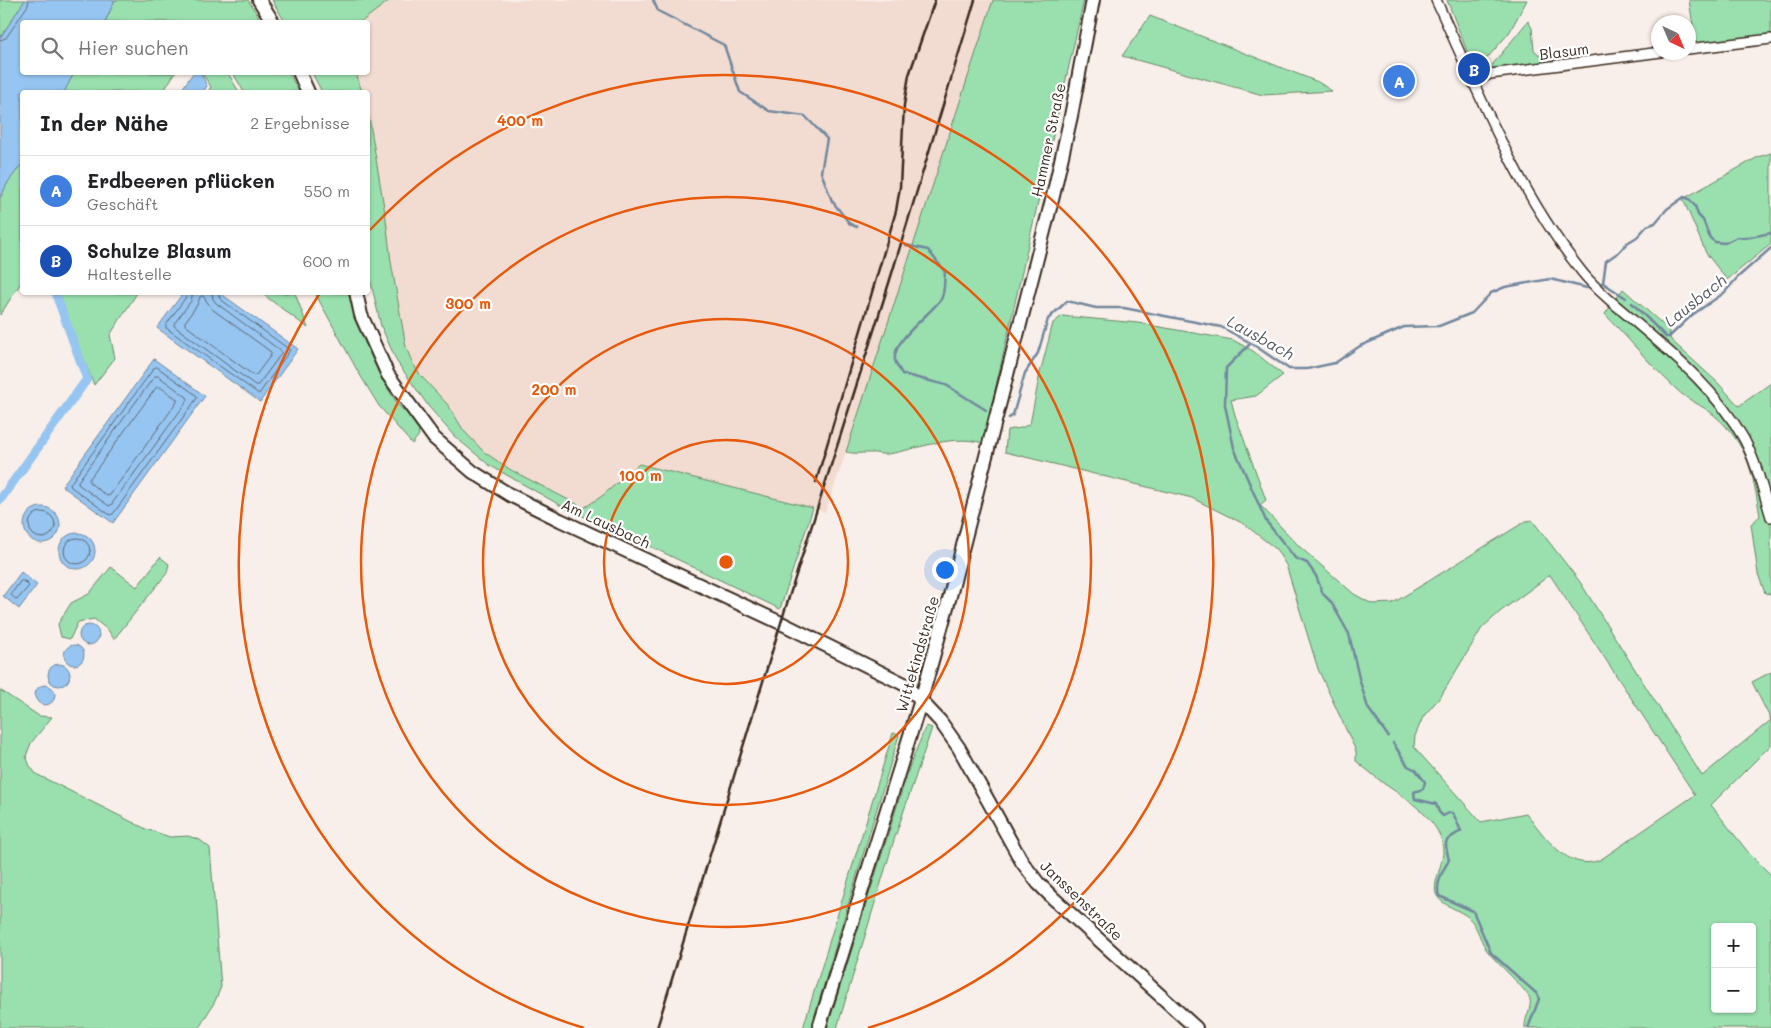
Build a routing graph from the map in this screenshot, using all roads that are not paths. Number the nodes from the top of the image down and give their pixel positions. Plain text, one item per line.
1 (259, 0) edge
2 (1093, 0) edge
3 (1436, 0) edge
4 (272, 20) edge
5 (1771, 38) edge
6 (1696, 48) edge
7 (1651, 53) edge
8 (300, 75) edge
9 (1473, 82) junction
10 (307, 90) edge
11 (1030, 285) joint
12 (357, 295) edge
13 (1771, 517) edge
14 (921, 700) junction
15 (819, 1028) edge
16 (1196, 1028) edge

1 - 4 main road
2 - 11 main road, Hammer Straße
3 - 9 street
5 - 6 street
7 - 9 street, Blasum
8 - 10 main road
9 - 13 street
11 - 14 main road, Wittekindstraße
12 - 14 main road, Am Lausbach
14 - 15 main road, Wittekindstraße
14 - 16 main road, Janssenstraße

